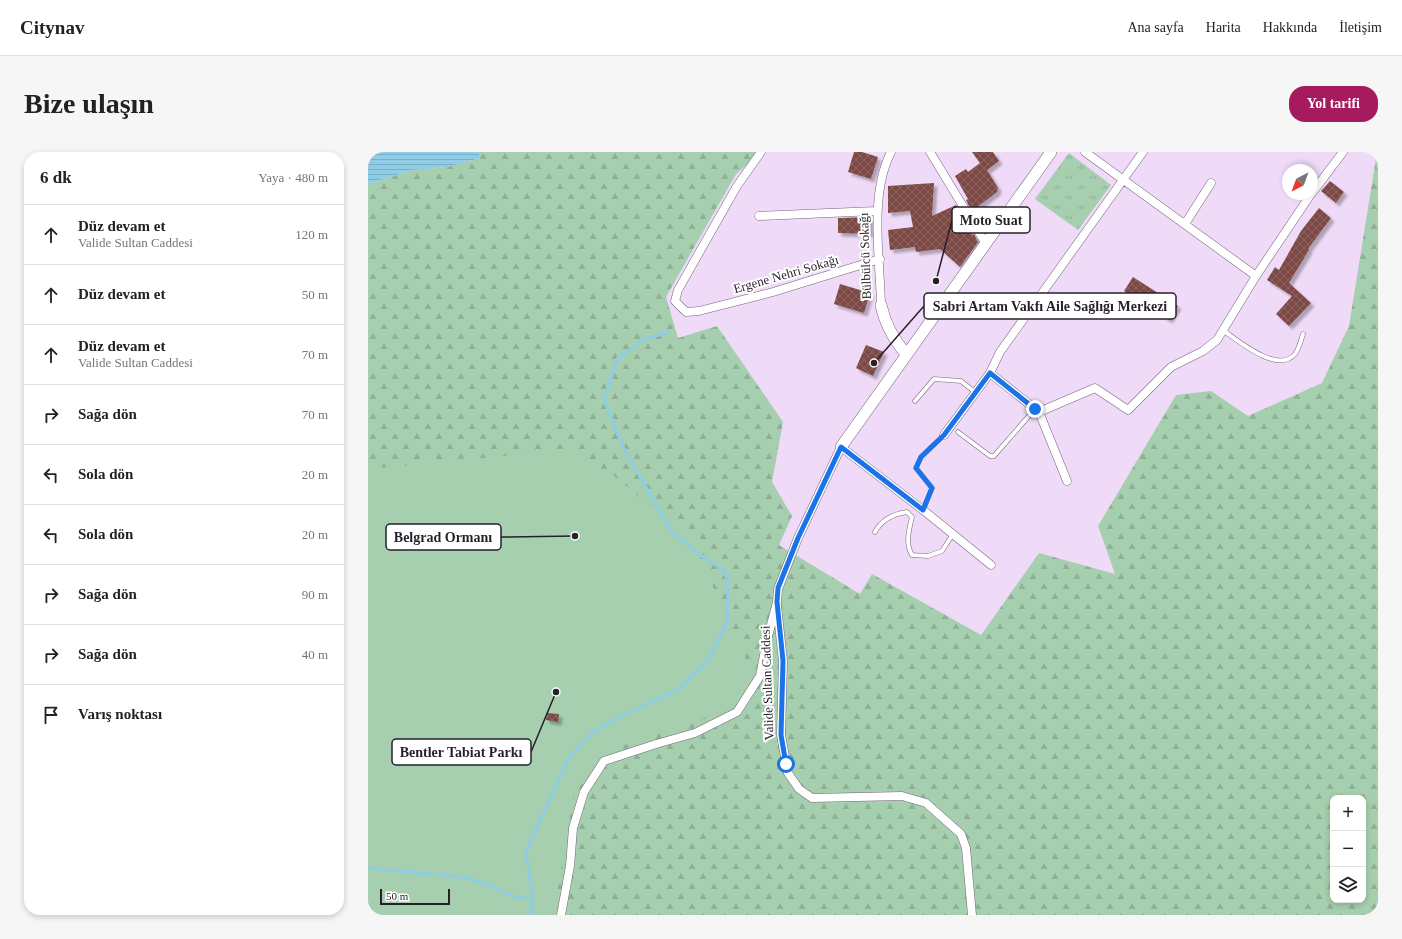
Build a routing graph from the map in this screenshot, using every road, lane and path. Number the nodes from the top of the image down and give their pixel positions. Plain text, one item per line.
1 (761, 152) edge
2 (891, 152) edge
3 (930, 152) edge
4 (1085, 152) edge
5 (1143, 152) edge
6 (1343, 152) edge
7 (1050, 153) edge
8 (1124, 180) junction
9 (1211, 183) dead end
10 (1318, 186) edge
11 (1308, 200) edge
12 (876, 211) junction
13 (759, 216) dead end
14 (1185, 224) junction
15 (986, 244) junction
16 (880, 259) junction
17 (1256, 276) junction
18 (881, 305) joint
19 (1224, 331) junction
20 (1303, 334) dead end
21 (906, 354) junction
22 (990, 373) junction
23 (976, 393) junction
24 (915, 402) dead end
25 (1037, 410) junction
26 (958, 432) dead end
27 (944, 435) joint
28 (841, 447) junction
29 (1067, 482) dead end
30 (913, 502) junction
31 (923, 510) junction
32 (908, 512) junction
33 (875, 532) dead end
34 (953, 534) junction
35 (991, 565) dead end
36 (777, 602) junction
37 (561, 915) edge
38 (972, 915) edge

1 - 16 street, Ergene Nehri Sokağı
2 - 12 street, Bülbülcü Sokağı
3 - 15 street
4 - 8 street
5 - 8 street
6 - 10 street
7 - 15 street
8 - 14 street
8 - 22 street
9 - 14 street
11 - 17 street
12 - 13 street
12 - 16 street, Bülbülcü Sokağı
14 - 17 street
15 - 21 street
16 - 18 street, Bülbülcü Sokağı
17 - 19 street
18 - 21 street, Bülbülcü Sokağı
19 - 20 lane
19 - 25 street
21 - 28 street
22 - 23 street
22 - 25 street
23 - 24 lane
23 - 27 street
25 - 26 lane
25 - 29 street
27 - 31 lane
28 - 30 street
28 - 36 street
30 - 31 street
30 - 32 lane
31 - 34 street
32 - 33 lane
32 - 34 lane
34 - 35 street
36 - 37 street
36 - 38 street, Valide Sultan Caddesi

